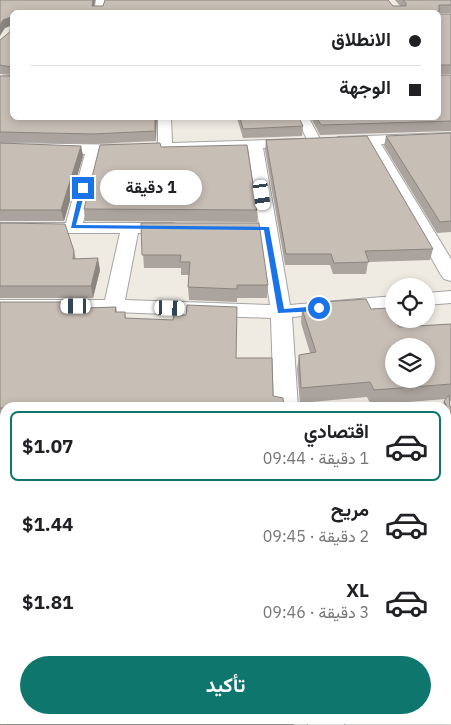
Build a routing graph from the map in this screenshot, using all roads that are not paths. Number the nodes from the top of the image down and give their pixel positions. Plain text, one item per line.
1 (164, 120) edge
2 (304, 120) edge
3 (451, 138) edge
4 (372, 140) junction
5 (314, 141) junction
6 (255, 144) junction
7 (0, 146) edge
8 (165, 147) junction
9 (94, 150) junction
10 (73, 227) junction
11 (130, 227) junction
12 (0, 228) edge
13 (189, 228) edge
14 (218, 228) edge
15 (267, 229) junction
16 (451, 275) edge
17 (451, 297) edge
18 (435, 298) edge
19 (385, 303) edge
20 (0, 306) edge
21 (114, 306) junction
22 (281, 312) junction
23 (286, 402) edge

1 - 8 street
2 - 5 street
3 - 4 street
4 - 5 street
4 - 16 street
5 - 6 street
6 - 8 street
6 - 15 street
7 - 9 street
8 - 9 street
9 - 10 street
10 - 11 street
10 - 12 street
11 - 13 street
11 - 21 street
14 - 15 street
15 - 22 street
17 - 18 street
19 - 22 street
20 - 21 street
21 - 22 street
22 - 23 street

